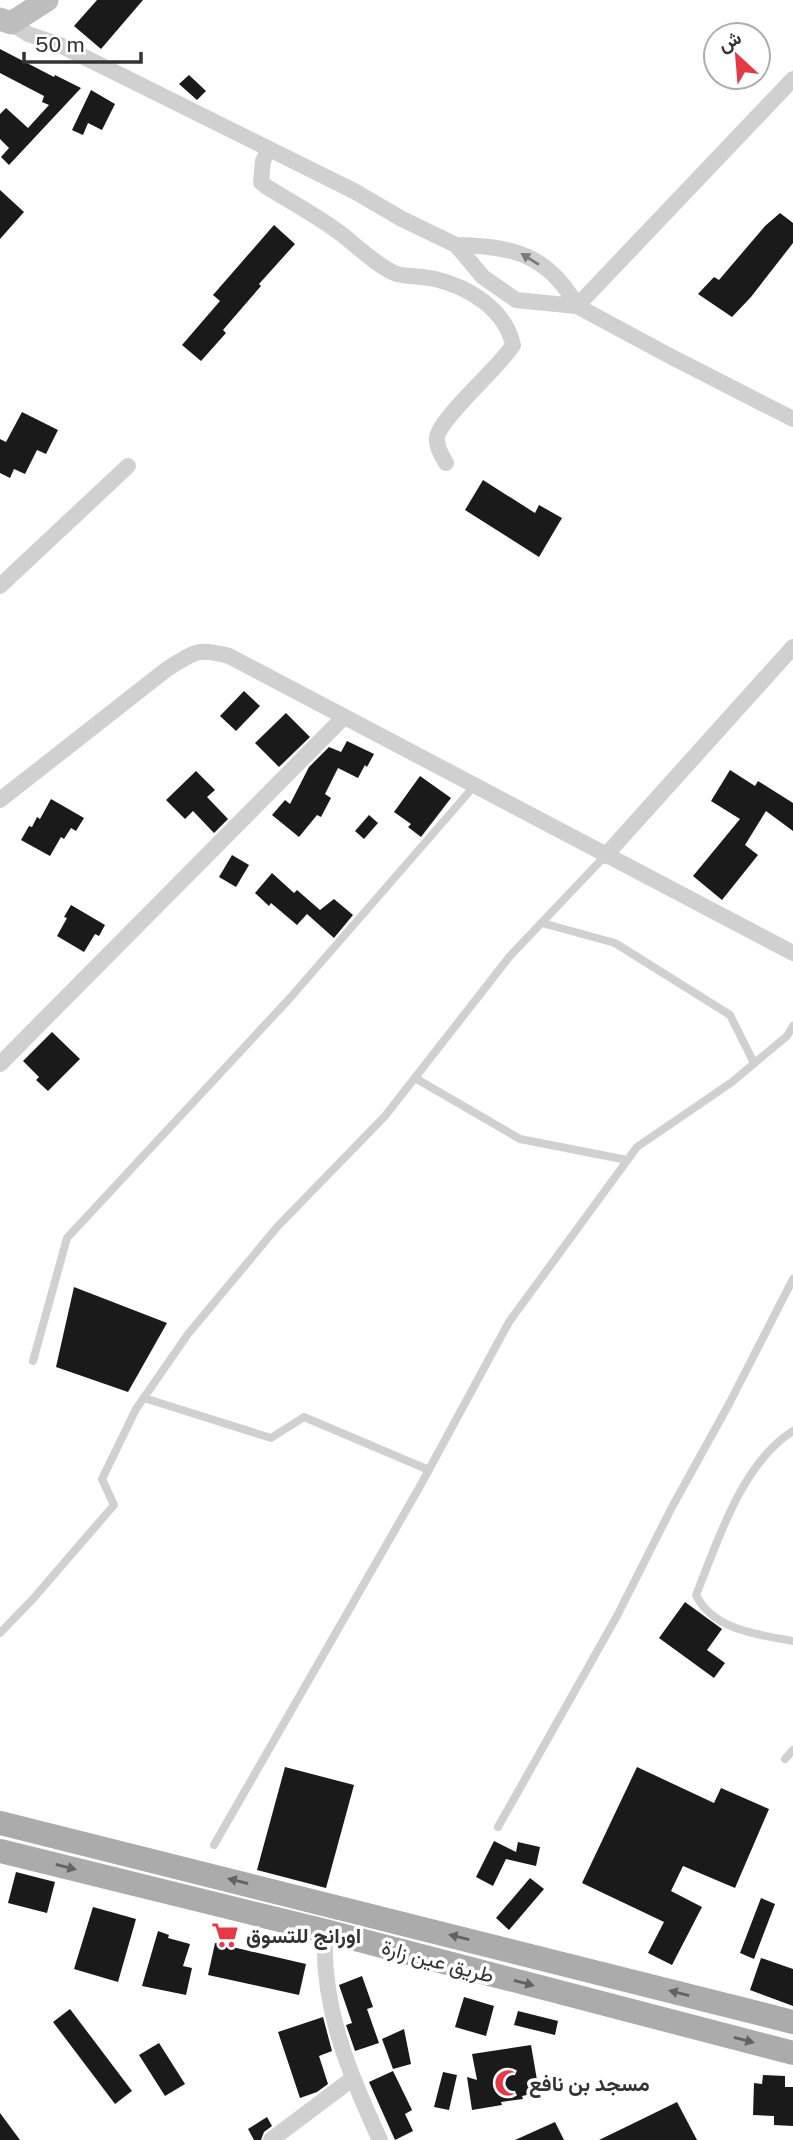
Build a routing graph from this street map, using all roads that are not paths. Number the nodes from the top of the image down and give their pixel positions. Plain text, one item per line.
1 (47, 0) edge
2 (5, 21) edge
3 (793, 79) edge
4 (269, 149) junction
5 (456, 245) junction
6 (577, 306) junction
7 (793, 419) edge
8 (446, 463) dead end
9 (128, 466) dead end
10 (0, 586) edge
11 (793, 647) edge
12 (344, 717) junction
13 (476, 784) junction
14 (0, 800) edge
15 (605, 856) junction
16 (542, 923) junction
17 (793, 953) edge
18 (793, 1026) edge
19 (754, 1063) junction
20 (0, 1064) edge
21 (415, 1078) junction
22 (627, 1160) junction
23 (793, 1279) edge
24 (33, 1361) dead end
25 (144, 1398) junction
26 (793, 1431) edge
27 (429, 1470) junction
28 (0, 1633) edge
29 (793, 1641) edge
30 (793, 1750) edge
31 (785, 1759) dead end
32 (0, 1823) edge
33 (498, 1827) dead end
34 (214, 1845) dead end
35 (0, 1850) edge
36 (325, 1931) junction
37 (793, 2022) edge
38 (793, 2053) edge
39 (352, 2079) junction
40 (271, 2140) edge
41 (380, 2140) edge

1 - 2 street
2 - 4 street
3 - 6 street
4 - 5 street
4 - 8 street
5 - 6 street
6 -> 5 street
6 - 7 street
9 - 10 street
11 - 15 street
12 - 13 street
12 - 14 street
12 - 20 street
13 - 15 street
13 - 24 lane
15 - 16 lane
15 - 17 street
16 - 19 lane
16 - 21 lane
18 - 19 lane
19 - 22 lane
21 - 22 lane
21 - 25 lane
22 - 27 lane
23 - 33 lane
25 - 27 lane
25 - 28 lane
26 - 29 lane
27 - 34 lane
30 - 31 lane
37 -> 32 main road, طريق عين زارة
35 -> 36 main road, طريق عين زارة
36 -> 38 main road, طريق عين زارة
36 - 39 street
39 - 40 street
39 - 41 street

